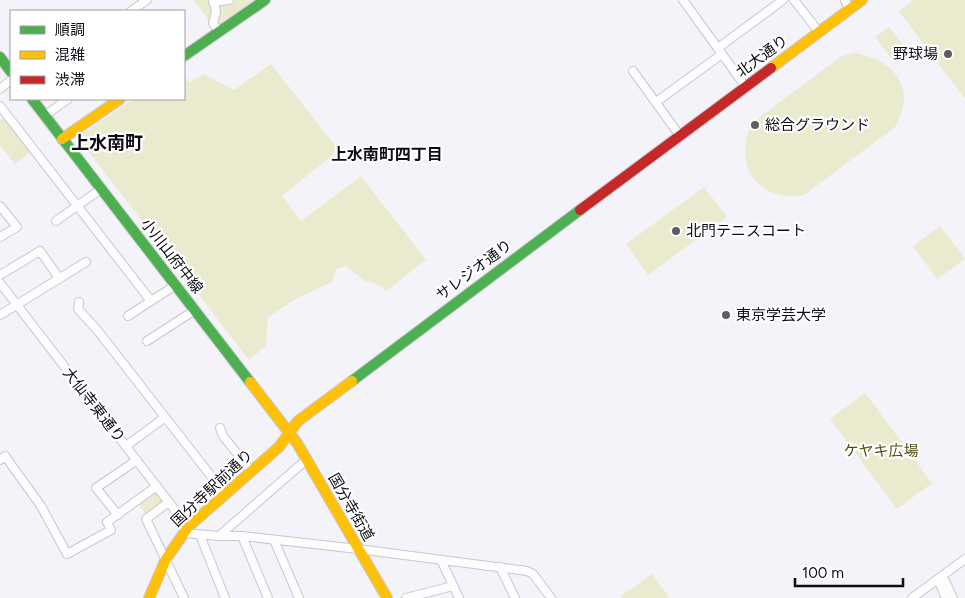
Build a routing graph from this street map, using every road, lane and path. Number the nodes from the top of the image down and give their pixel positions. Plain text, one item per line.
1 (147, 0) edge
2 (229, 0) edge
3 (265, 0) edge
4 (683, 0) edge
5 (783, 0) edge
6 (794, 0) edge
7 (862, 0) edge
8 (214, 1) edge
9 (847, 5) edge
10 (133, 10) edge
11 (219, 32) junction
12 (819, 32) junction
13 (720, 51) junction
14 (185, 55) edge
15 (0, 57) edge
16 (10, 71) edge
17 (633, 71) dead end
18 (10, 81) edge
19 (746, 86) junction
20 (0, 89) edge
21 (33, 100) edge
22 (67, 100) edge
23 (119, 100) edge
24 (656, 102) junction
25 (0, 106) edge
26 (44, 116) junction
27 (680, 136) junction
28 (62, 139) junction
29 (101, 189) junction
30 (0, 206) edge
31 (77, 206) junction
32 (56, 221) dead end
33 (0, 237) edge
34 (86, 262) dead end
35 (0, 275) edge
36 (59, 278) junction
37 (0, 282) edge
38 (176, 285) junction
39 (151, 301) junction
40 (78, 302) dead end
41 (16, 304) junction
42 (195, 310) junction
43 (0, 315) edge
44 (128, 316) dead end
45 (147, 341) dead end
46 (164, 418) junction
47 (220, 428) dead end
48 (289, 432) junction
49 (126, 446) junction
50 (0, 460) edge
51 (136, 460) junction
52 (306, 460) junction
53 (252, 472) junction
54 (157, 486) junction
55 (225, 494) junction
56 (169, 502) junction
57 (118, 515) junction
58 (186, 530) junction
59 (200, 534) junction
60 (220, 536) junction
61 (242, 536) junction
62 (274, 540) junction
63 (358, 549) junction
64 (965, 559) edge
65 (166, 560) junction
66 (441, 560) junction
67 (500, 567) junction
68 (940, 578) junction
69 (453, 586) junction
70 (149, 598) edge
71 (184, 598) edge
72 (225, 598) edge
73 (268, 598) edge
74 (298, 598) edge
75 (387, 598) edge
76 (406, 598) edge
77 (459, 598) edge
78 (515, 598) edge
79 (552, 598) edge
80 (912, 598) edge
81 (946, 598) edge
82 (953, 598) edge

1 - 10 street
2 - 8 street
3 - 11 street
4 - 13 street
5 - 13 street
6 - 12 street
7 - 9 street, 北大通り
8 - 11 street
9 - 12 street, 北大通り
11 - 14 street
12 - 19 street, 北大通り
13 - 19 street
13 - 24 street
15 - 16 street
17 - 24 street
18 - 20 street
19 - 27 street, 北大通り
21 - 26 street, 小川山府中線
22 - 26 street
23 - 28 street
24 - 27 street
25 - 31 street
26 - 28 street, 小川山府中線
27 - 48 street, サレジオ通り
28 - 29 street, 小川山府中線
29 - 31 street
29 - 38 street, 小川山府中線
30 - 33 street
31 - 32 street
31 - 39 street
34 - 36 street
35 - 36 street
36 - 41 street
37 - 41 street, 大仙寺東通り
38 - 39 street
38 - 42 street, 小川山府中線
39 - 44 street
40 - 46 street
41 - 43 street
41 - 49 street, 大仙寺東通り
42 - 45 street
42 - 48 street, 小川山府中線
46 - 49 street
46 - 55 street
47 - 53 street
48 - 52 street, 国分寺街道
48 - 53 street, 国分寺駅前通り
49 - 51 street, 大仙寺東通り
50 - 57 street
51 - 54 street, 大仙寺東通り
51 - 57 street
52 - 60 street
52 - 63 street, 国分寺街道
53 - 55 street, 国分寺駅前通り
54 - 56 street, 大仙寺東通り
54 - 57 street
55 - 58 street, 国分寺駅前通り
56 - 58 street, 大仙寺東通り
56 - 65 street
58 - 59 street
58 - 65 street, 国分寺駅前通り
59 - 60 street
59 - 72 street
60 - 61 street
61 - 62 street
61 - 73 street
62 - 63 street
62 - 74 street
63 - 66 street
63 - 75 street, 国分寺街道
64 - 68 street
65 - 70 street, 国分寺駅前通り
65 - 71 street
66 - 67 street
66 - 69 street
67 - 78 street
67 - 79 street
68 - 80 street
68 - 81 street
68 - 82 street
69 - 76 street
69 - 77 street

